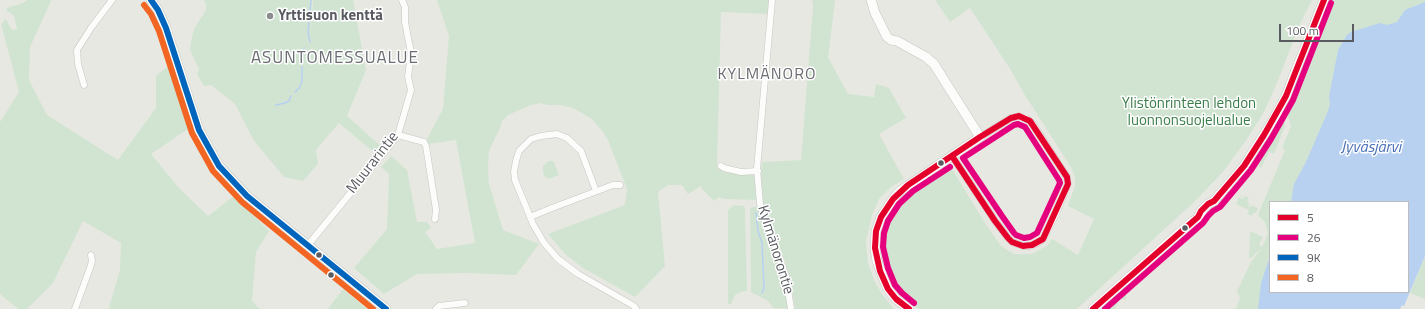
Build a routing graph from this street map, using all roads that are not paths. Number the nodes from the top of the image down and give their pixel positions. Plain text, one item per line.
1 (112, 0) edge
2 (151, 0) edge
3 (402, 0) edge
4 (772, 0) edge
5 (871, 0) edge
6 (1324, 0) edge
7 (84, 85) dead end
8 (398, 135) junction
9 (980, 137) junction
10 (952, 156) junction
11 (721, 166) dead end
12 (758, 171) junction
13 (620, 185) dead end
14 (596, 192) junction
15 (530, 217) junction
16 (435, 219) dead end
17 (308, 245) junction
18 (91, 255) dead end
19 (465, 303) dead end
20 (75, 309) edge
21 (386, 309) edge
22 (436, 309) edge
23 (636, 309) edge
24 (791, 309) edge
25 (909, 309) edge
26 (1093, 309) edge

1 - 7 street
2 - 17 street
3 - 8 street, Muurarintie
4 - 12 street, Kylmänorontie
5 - 9 street
6 - 26 street
8 - 16 street
8 - 17 street, Muurarintie
9 - 10 street
9 - 10 street
10 - 25 street
11 - 12 street
12 - 24 street, Kylmänorontie
13 - 14 street
14 - 15 street
14 - 15 street
15 - 23 street
17 - 21 street
18 - 20 street
19 - 22 street

